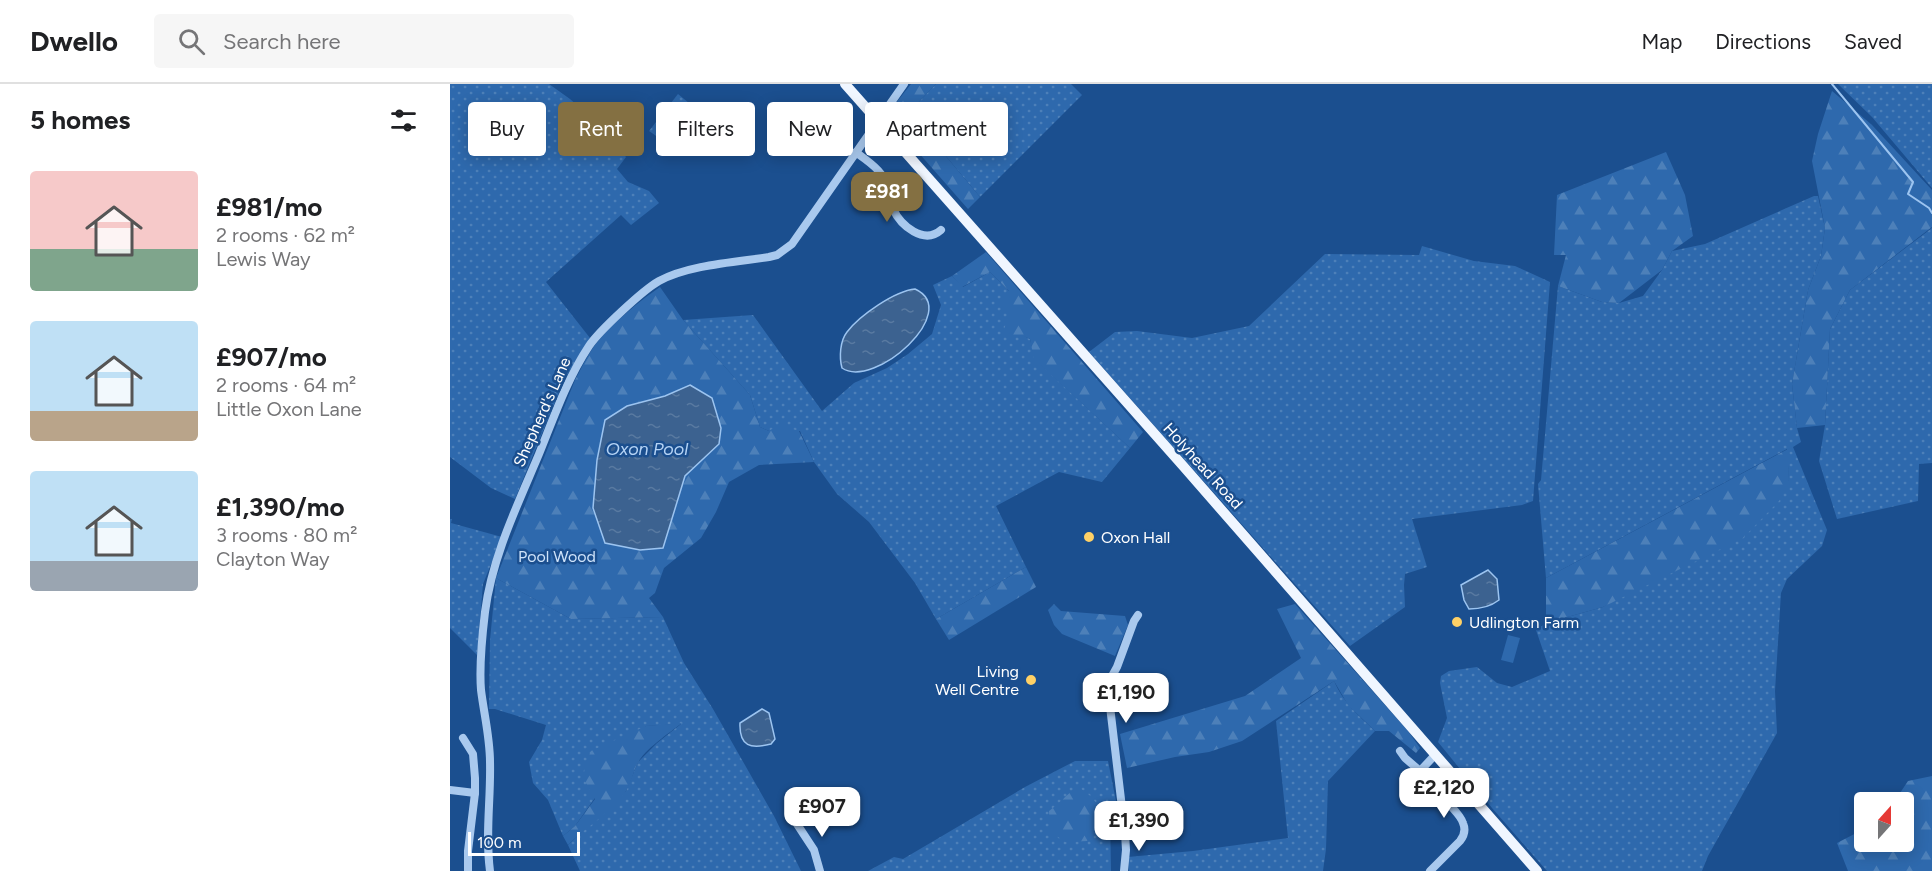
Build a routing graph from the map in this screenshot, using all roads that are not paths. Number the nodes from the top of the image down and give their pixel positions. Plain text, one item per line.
1 (845, 84) edge
2 (904, 84) edge
3 (890, 102) edge
4 (865, 106) edge
5 (865, 138) edge
6 (856, 152) junction
7 (910, 156) edge
8 (942, 243) dead end
9 (1138, 615) dead end
10 (463, 738) dead end
11 (1400, 751) dead end
12 (1435, 755) junction
13 (1420, 771) junction
14 (450, 790) edge
15 (475, 793) junction
16 (793, 818) dead end
17 (468, 871) edge
18 (490, 871) edge
19 (820, 871) edge
20 (1124, 871) edge
21 (1430, 871) edge
22 (1537, 871) edge

1 - 4 main road, Holyhead Road
2 - 3 street, Shepherd's Lane
5 - 6 street, Shepherd's Lane
6 - 8 street
6 - 18 street, Shepherd's Lane
7 - 12 main road, Holyhead Road
9 - 20 street
10 - 15 street
11 - 13 street
12 - 13 street
12 - 22 main road, Holyhead Road
13 - 21 street
14 - 15 street
15 - 17 street
16 - 19 street

